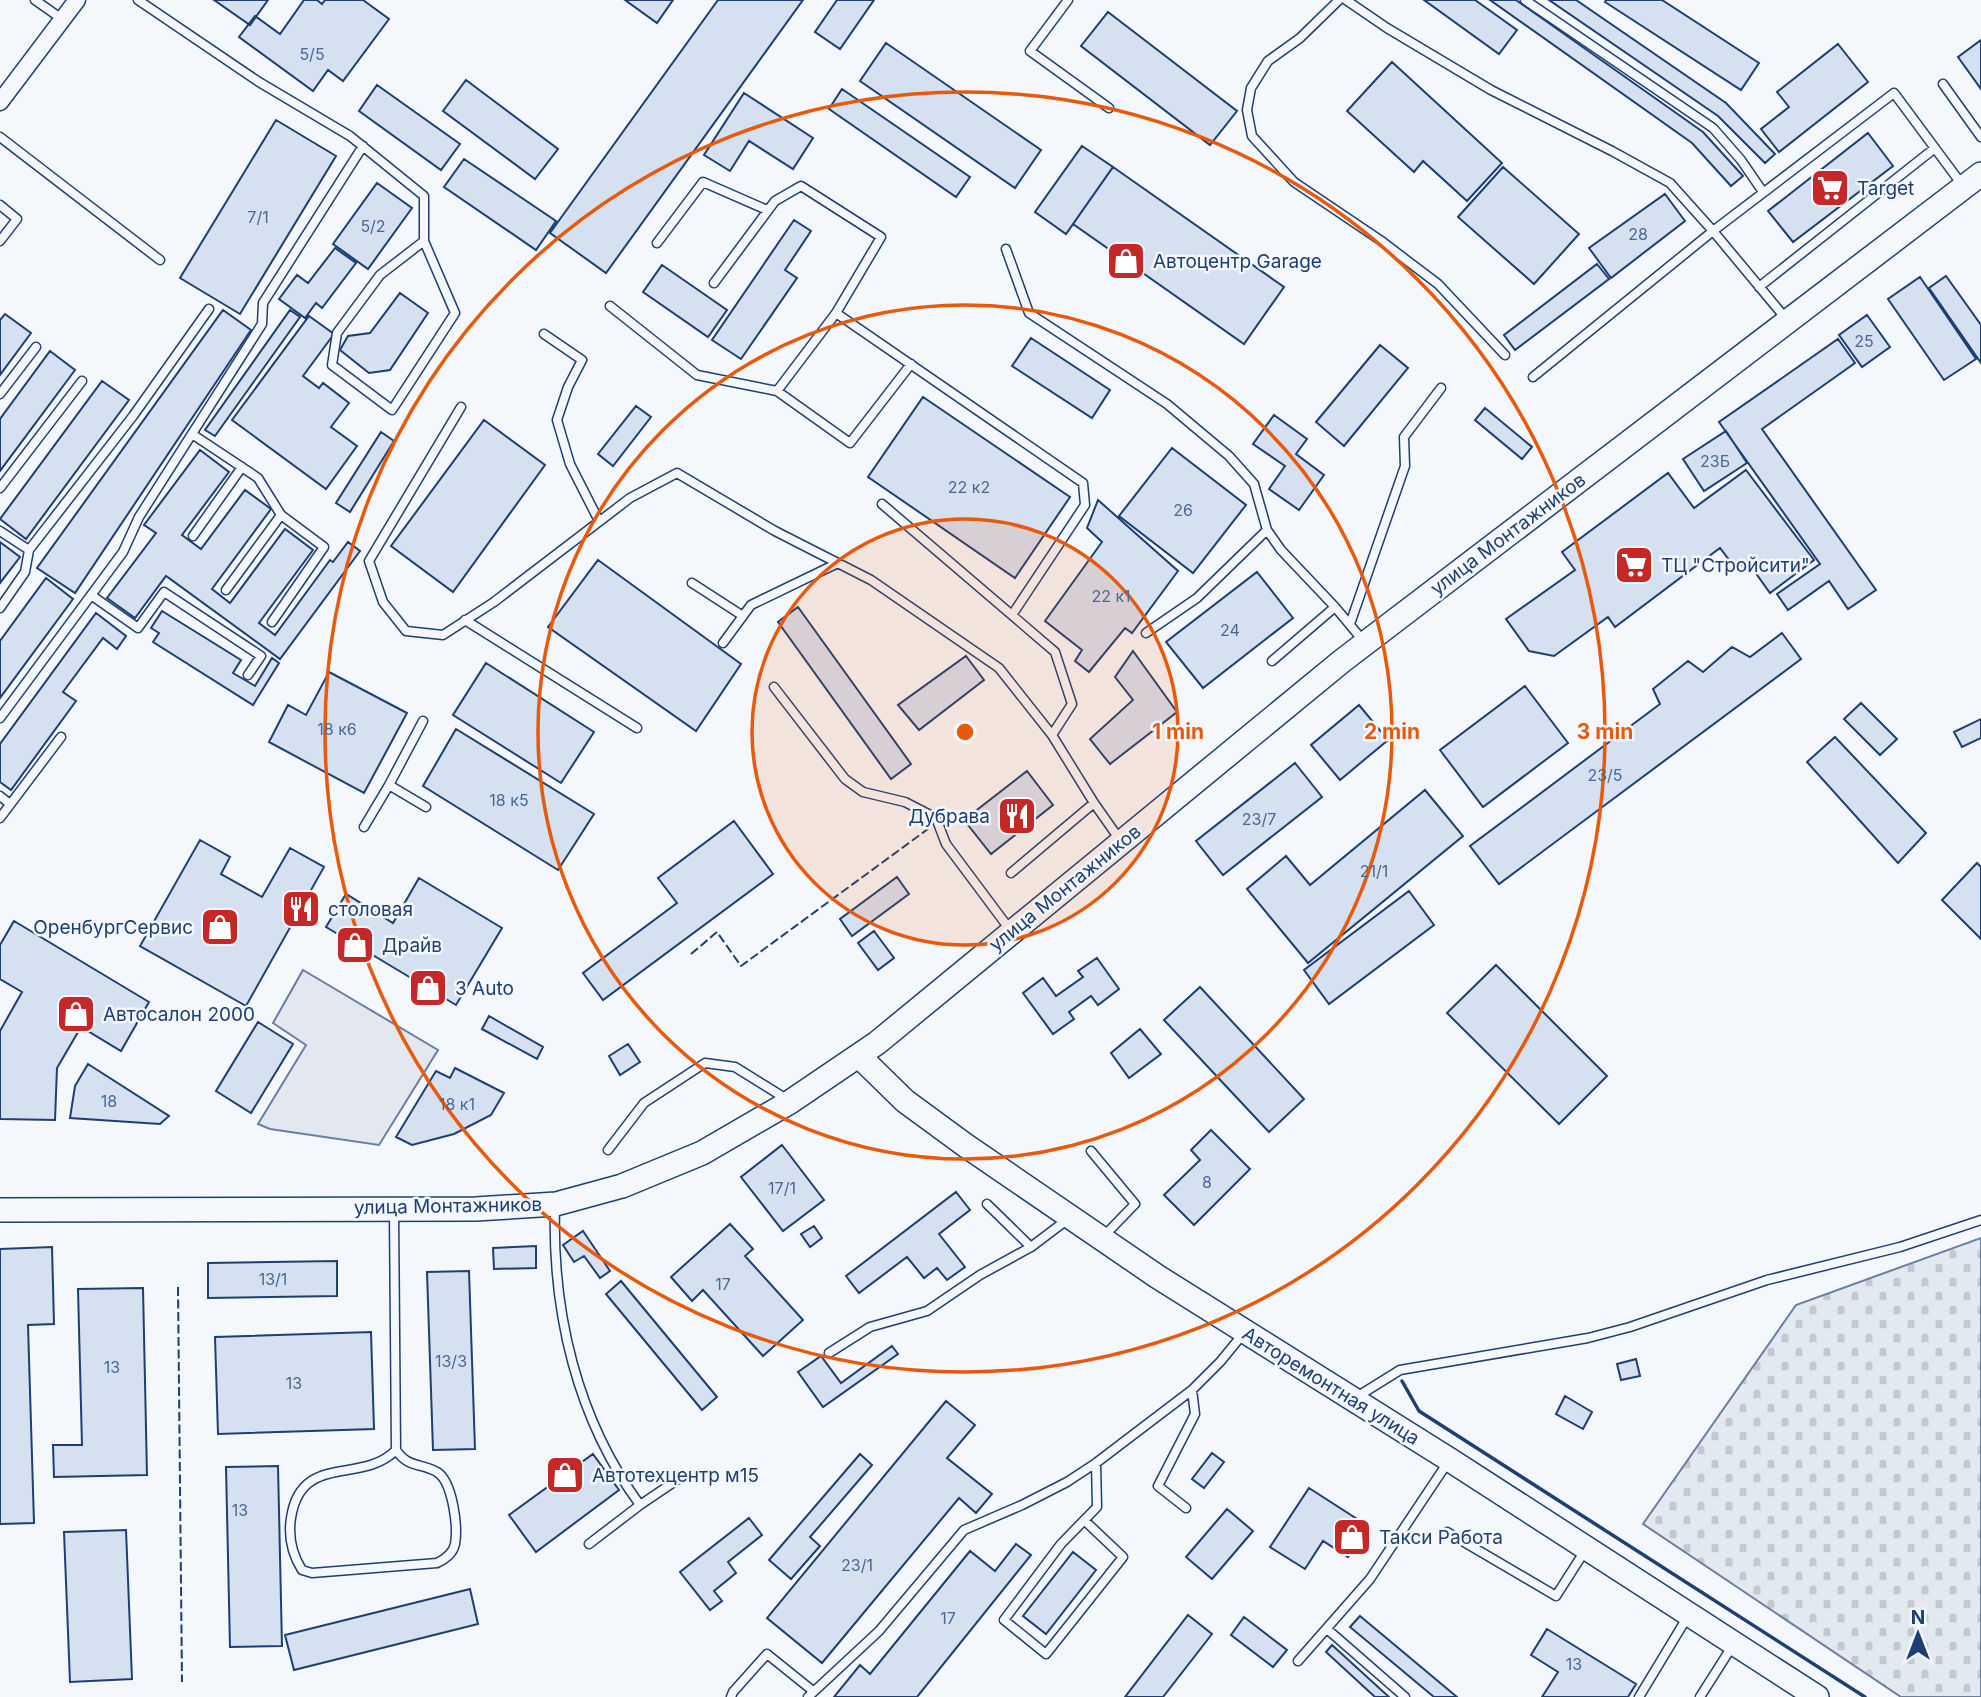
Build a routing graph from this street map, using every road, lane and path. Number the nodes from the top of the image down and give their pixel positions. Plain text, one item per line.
1 (35, 0) edge
2 (77, 0) edge
3 (138, 0) edge
4 (1068, 0) edge
5 (1339, 0) edge
6 (1346, 0) edge
7 (1525, 0) edge
8 (62, 19) junction
9 (1943, 84) dead end
10 (0, 102) edge
11 (1109, 108) dead end
12 (0, 137) edge
13 (1981, 137) edge
14 (363, 146) junction
15 (1935, 148) junction
16 (1972, 180) edge
17 (1763, 192) junction
18 (0, 205) edge
19 (767, 210) junction
20 (1713, 231) junction
21 (0, 241) edge
22 (424, 241) junction
23 (657, 243) dead end
24 (1006, 248) dead end
25 (160, 260) dead end
26 (713, 283) dead end
27 (1759, 287) junction
28 (610, 306) dead end
29 (209, 309) dead end
30 (836, 313) junction
31 (1787, 320) junction
32 (544, 334) dead end
33 (36, 347) dead end
34 (1505, 355) dead end
35 (911, 364) junction
36 (1533, 377) dead end
37 (82, 381) dead end
38 (1441, 388) dead end
39 (777, 391) junction
40 (0, 394) edge
41 (461, 407) dead end
42 (192, 434) junction
43 (242, 467) junction
44 (0, 488) edge
45 (882, 504) dead end
46 (281, 515) junction
47 (599, 521) junction
48 (1267, 530) junction
49 (0, 531) edge
50 (193, 536) dead end
51 (29, 550) junction
52 (838, 563) junction
53 (692, 583) dead end
54 (226, 590) dead end
55 (91, 595) junction
56 (1335, 607) junction
57 (0, 608) edge
58 (1012, 615) junction
59 (743, 617) junction
60 (466, 620) junction
61 (272, 622) dead end
62 (1350, 624) junction
63 (1146, 633) dead end
64 (723, 643) dead end
65 (1365, 643) junction
66 (1272, 661) dead end
67 (248, 675) dead end
68 (774, 687) dead end
69 (0, 718) edge
70 (423, 721) dead end
71 (637, 728) dead end
72 (1052, 735) junction
73 (61, 737) dead end
74 (388, 785) junction
75 (0, 796) edge
76 (1094, 803) junction
77 (10, 804) junction
78 (426, 807) dead end
79 (0, 817) edge
80 (364, 827) dead end
81 (1122, 842) junction
82 (1011, 873) dead end
83 (1011, 931) junction
84 (859, 1056) junction
85 (790, 1102) junction
86 (608, 1150) dead end
87 (1091, 1151) dead end
88 (556, 1204) junction
89 (987, 1204) dead end
90 (394, 1209) junction
91 (0, 1210) edge
92 (1071, 1217) junction
93 (1981, 1220) edge
94 (1101, 1239) junction
95 (1031, 1247) junction
96 (1244, 1331) junction
97 (829, 1353) dead end
98 (1192, 1390) junction
99 (1353, 1399) junction
100 (396, 1450) junction
101 (1450, 1460) junction
102 (1096, 1463) junction
103 (677, 1480) dead end
104 (640, 1505) junction
105 (1186, 1508) dead end
106 (1084, 1520) junction
107 (1447, 1532) dead end
108 (589, 1544) dead end
109 (1587, 1548) junction
110 (1690, 1614) junction
111 (1327, 1629) junction
112 (1735, 1642) junction
113 (1298, 1661) dead end
114 (811, 1694) edge
115 (731, 1697) edge
116 (1405, 1697) edge
117 (1639, 1697) edge
118 (1700, 1697) edge
119 (1817, 1697) edge

1 - 8 lane
2 - 8 street
3 - 14 lane
4 - 11 lane
5 - 34 lane
6 - 20 lane
7 - 17 lane
8 - 10 street
9 - 13 lane
12 - 25 lane
14 - 22 lane
14 - 42 lane
15 - 16 lane
15 - 17 lane
15 - 27 lane
16 - 31 main road, улица Монтажников
17 - 20 lane
18 - 21 lane
19 - 23 lane
19 - 26 lane
19 - 30 lane
20 - 27 lane
20 - 36 lane
22 - 22 lane
24 - 48 lane
27 - 31 lane
28 - 39 lane
29 - 51 lane
30 - 35 lane
30 - 39 lane
31 - 65 main road, улица Монтажников
32 - 47 lane
33 - 40 lane
35 - 39 lane
35 - 58 lane
37 - 44 lane
38 - 62 lane
41 - 60 lane
42 - 43 lane
42 - 55 lane
43 - 46 lane
43 - 50 lane
45 - 58 lane
46 - 54 lane
46 - 61 lane
47 - 52 lane
47 - 60 lane
48 - 56 lane
48 - 63 lane
49 - 51 lane
51 - 57 lane
52 - 59 lane
52 - 72 lane
53 - 59 lane
55 - 67 lane
55 - 69 lane
56 - 62 lane
56 - 66 lane
58 - 72 lane
59 - 64 lane
60 - 71 lane
62 - 65 lane
65 - 81 main road, улица Монтажников
68 - 83 lane
70 - 74 lane
72 - 76 lane
73 - 77 lane
74 - 78 lane
74 - 80 lane
75 - 77 lane
76 - 81 lane
76 - 82 lane
77 - 79 lane
81 - 83 main road, улица Монтажников
83 - 84 main road, улица Монтажников
84 - 85 main road, улица Монтажников
84 - 92 main road, Авторемонтная улица
85 - 86 lane
85 - 88 main road, улица Монтажников
87 - 94 lane
88 - 90 main road, улица Монтажников
88 - 104 lane
89 - 95 lane
90 - 91 main road, улица Монтажников
90 - 100 lane
92 - 94 main road, Авторемонтная улица
92 - 95 lane
93 - 99 lane
94 - 96 main road, Авторемонтная улица
95 - 97 lane
96 - 98 lane
96 - 99 main road, Авторемонтная улица
98 - 102 lane
98 - 105 lane
99 - 101 main road, Авторемонтная улица
100 - 100 lane
101 - 109 main road, Авторемонтная улица
101 - 111 lane
102 - 106 lane
102 - 114 lane
103 - 104 lane
104 - 108 lane
106 - 106 lane
107 - 109 lane
109 - 110 main road, Авторемонтная улица
110 - 112 main road, Авторемонтная улица
110 - 117 lane
111 - 113 lane
111 - 116 lane
112 - 118 lane
112 - 119 main road, Авторемонтная улица
114 - 115 lane

